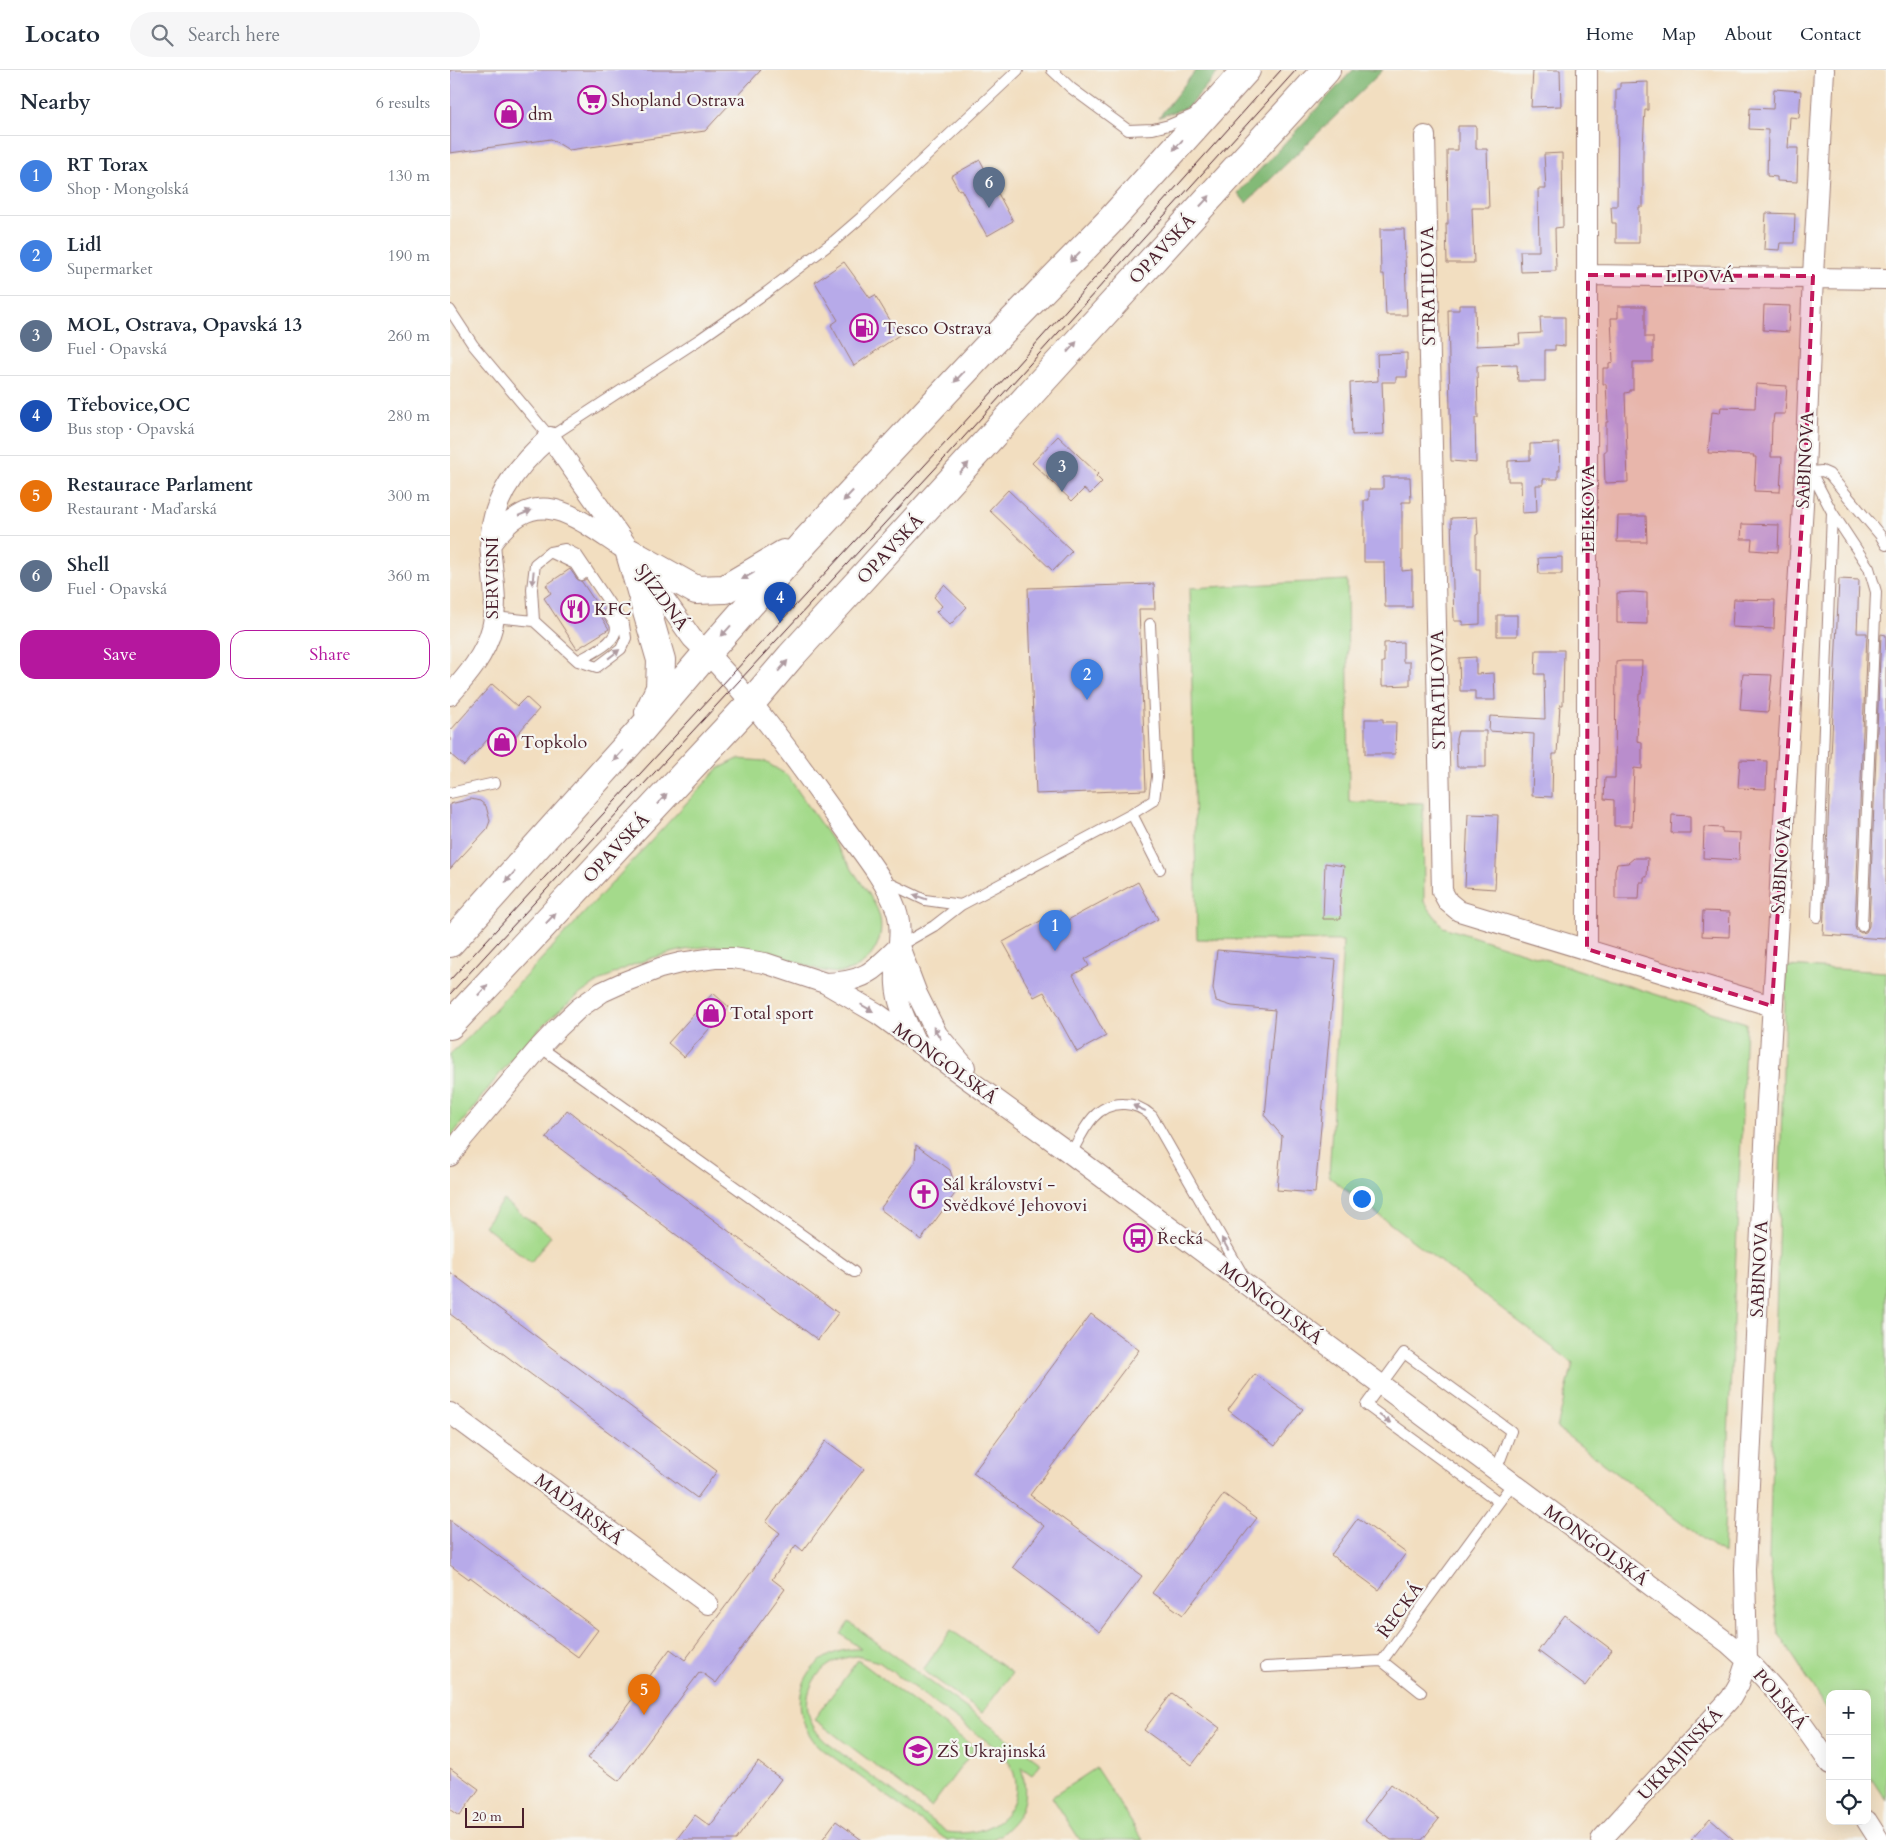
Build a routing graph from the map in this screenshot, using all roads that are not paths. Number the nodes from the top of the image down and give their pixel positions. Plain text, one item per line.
1 (1018, 70) edge
2 (1052, 70) edge
3 (1246, 70) edge
4 (1326, 70) edge
5 (1587, 70) edge
6 (1824, 70) edge
7 (1213, 107) junction
8 (1425, 136) dead end
9 (1588, 275) junction
10 (1812, 276) junction
11 (1886, 279) edge
12 (450, 310) edge
13 (550, 437) junction
14 (1808, 472) junction
15 (1832, 512) junction
16 (805, 542) junction
17 (490, 544) junction
18 (1886, 546) edge
19 (550, 552) junction
20 (630, 553) junction
21 (494, 617) junction
22 (534, 621) junction
23 (1150, 624) dead end
24 (706, 653) junction
25 (578, 661) junction
26 (450, 695) edge
27 (751, 703) junction
28 (642, 729) junction
29 (495, 783) dead end
30 (450, 793) edge
31 (1132, 814) junction
32 (1160, 869) dead end
33 (881, 879) junction
34 (962, 905) junction
35 (1817, 917) dead end
36 (1862, 926) dead end
37 (450, 943) edge
38 (899, 946) junction
39 (1587, 949) junction
40 (825, 983) junction
41 (1772, 1006) junction
42 (450, 1026) edge
43 (915, 1041) junction
44 (540, 1047) junction
45 (992, 1096) junction
46 (1071, 1154) junction
47 (450, 1156) edge
48 (854, 1272) dead end
49 (1249, 1286) junction
50 (1380, 1386) junction
51 (450, 1413) edge
52 (1496, 1471) junction
53 (1512, 1483) junction
54 (1499, 1502) junction
55 (708, 1604) dead end
56 (1747, 1660) junction
57 (1382, 1662) junction
58 (1266, 1667) dead end
59 (1421, 1692) dead end
60 (1826, 1758) edge
61 (1870, 1825) edge
62 (1602, 1840) edge
63 (1879, 1840) edge

1 - 13 lane
2 - 7 lane
3 - 7 main road
27 -> 4 main road, OPAVSKÁ
5 - 9 street, LELKOVA
6 - 10 street, SABINOVA
7 -> 16 main road
8 - 39 street, STRATILOVA
9 - 10 street, LIPOVÁ
9 - 39 street, LELKOVA
10 - 11 street, LIPOVÁ
10 - 14 street, SABINOVA
12 - 13 lane, SJÍZDNÁ
13 - 17 street, SERVISNÍ
13 - 20 street, SJÍZDNÁ
14 - 15 lane
14 - 18 lane
14 - 41 street, SABINOVA
15 - 35 lane
15 - 36 lane
16 -> 20 main road
16 -> 24 main road
17 -> 20 street
17 - 21 street, SERVISNÍ
19 -> 22 lane
19 - 25 lane
25 -> 19 lane
20 - 24 street, SJÍZDNÁ
20 - 28 main road
21 - 22 lane
21 - 26 street, SERVISNÍ
22 - 25 lane
23 - 31 lane
24 - 27 street, SJÍZDNÁ
24 - 28 main road
27 - 33 street, SJÍZDNÁ
42 -> 27 main road, OPAVSKÁ
28 -> 37 main road
29 - 30 lane
31 - 32 lane
31 - 34 lane
34 -> 33 lane
33 - 38 street, SJÍZDNÁ
34 - 38 lane
38 - 40 street
38 - 43 street
45 -> 38 street
39 - 41 street, STRATILOVA
40 -> 43 street, MONGOLSKÁ
40 - 44 street, MONGOLSKÁ
41 - 56 street, SABINOVA
43 - 45 street, MONGOLSKÁ
44 - 47 street, MONGOLSKÁ
44 - 48 lane
45 - 46 street, MONGOLSKÁ
46 - 49 street, MONGOLSKÁ
49 -> 46 lane
49 - 50 street, MONGOLSKÁ
50 - 52 street, MONGOLSKÁ
50 - 52 lane
50 -> 54 lane
51 - 55 street, MAĎARSKÁ
52 - 53 street, MONGOLSKÁ
53 - 54 lane, ŘECKÁ
53 - 56 street, MONGOLSKÁ
54 - 57 lane, ŘECKÁ
56 - 60 street, POLSKÁ
56 - 62 street, UKRAJINSKÁ
57 - 58 lane, ŘECKÁ
57 - 59 lane
61 - 63 street

